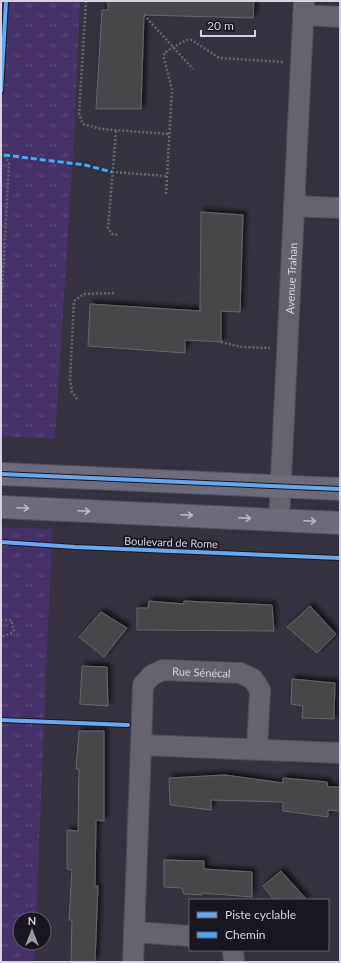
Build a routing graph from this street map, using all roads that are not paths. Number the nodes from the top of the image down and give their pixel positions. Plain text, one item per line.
1 (303, 8) edge
2 (340, 17) edge
3 (294, 206) junction
4 (340, 208) edge
5 (1, 474) edge
6 (281, 486) junction
7 (340, 489) edge
8 (1, 507) edge
9 (279, 520) junction
10 (340, 523) edge
11 (141, 745) junction
12 (257, 749) junction
13 (340, 753) edge
14 (134, 932) junction
15 (189, 936) edge
16 (233, 951) edge
17 (133, 962) edge
18 (234, 962) edge

1 - 2 street
1 - 3 street, Avenue Trahan
3 - 4 street
3 - 6 street, Avenue Trahan
5 - 6 main road
6 - 7 main road
6 - 9 street, Avenue Trahan
8 -> 9 main road
9 -> 10 main road
11 - 12 street
11 - 12 street, Rue Sénécal
11 - 14 street, Rue Sénécal
12 - 13 street
14 - 15 street
14 - 17 street, Rue Sénécal
16 - 18 street

